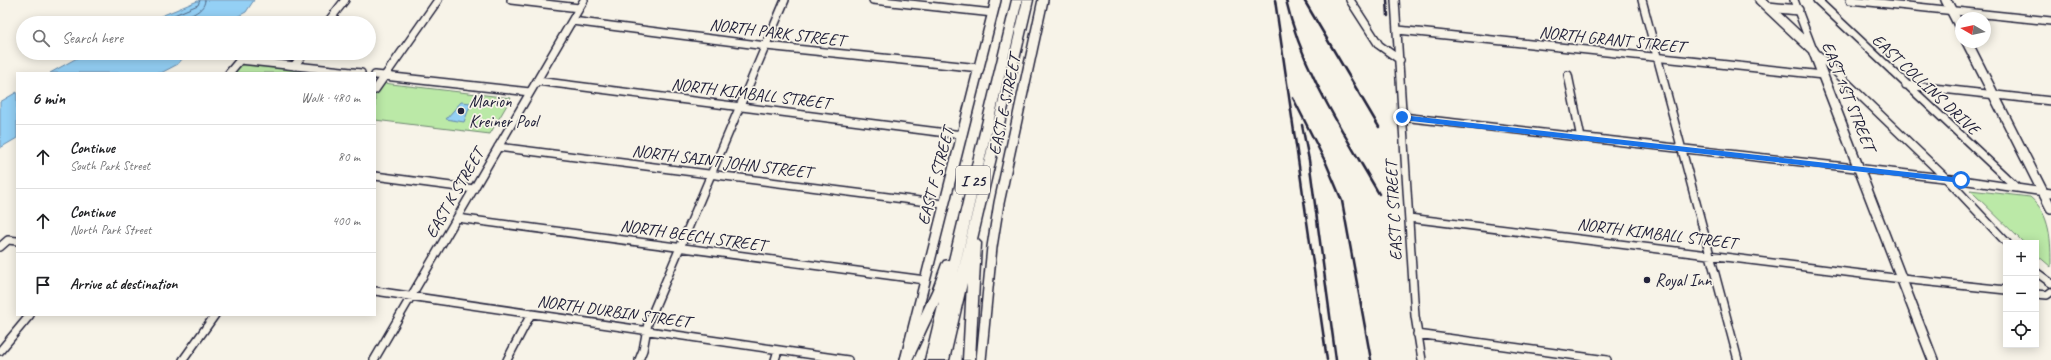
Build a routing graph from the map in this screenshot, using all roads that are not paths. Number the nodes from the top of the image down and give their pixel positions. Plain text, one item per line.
1 (345, 0) edge
2 (438, 0) edge
3 (511, 0) edge
4 (584, 0) edge
5 (785, 0) edge
6 (873, 0) edge
7 (996, 0) edge
8 (1043, 0) edge
9 (1350, 0) edge
10 (1396, 0) edge
11 (1642, 0) edge
12 (1760, 0) edge
13 (1794, 0) edge
14 (1817, 0) edge
15 (1850, 0) edge
16 (1946, 0) edge
17 (1022, 3) edge
18 (1768, 7) junction
19 (579, 8) junction
20 (1798, 10) junction
21 (1951, 10) junction
22 (993, 13) junction
23 (332, 16) edge
24 (1955, 18) edge
25 (572, 21) junction
26 (2051, 21) edge
27 (1398, 30) junction
28 (766, 46) junction
29 (1970, 48) edge
30 (1813, 50) junction
31 (1657, 58) junction
32 (240, 60) edge
33 (240, 60) edge
34 (299, 60) edge
35 (1400, 60) junction
36 (294, 66) junction
37 (980, 68) junction
38 (230, 72) edge
39 (351, 72) edge
40 (376, 74) edge
41 (1568, 75) dead end
42 (1823, 75) junction
43 (385, 76) junction
44 (537, 81) junction
45 (1906, 85) junction
46 (376, 89) edge
47 (530, 92) junction
48 (1994, 95) junction
49 (2051, 101) edge
50 (740, 107) junction
51 (1402, 117) junction
52 (962, 135) junction
53 (1581, 138) junction
54 (498, 148) junction
55 (1681, 149) junction
56 (1861, 170) junction
57 (711, 174) junction
58 (376, 176) edge
59 (1946, 178) junction
60 (474, 188) junction
61 (2017, 188) junction
62 (2047, 193) edge
63 (943, 204) junction
64 (2051, 208) edge
65 (971, 212) junction
66 (457, 218) junction
67 (1409, 218) junction
68 (2004, 240) edge
69 (16, 241) edge
70 (0, 247) edge
71 (680, 248) junction
72 (1709, 254) junction
73 (2039, 274) edge
74 (925, 280) junction
75 (1902, 280) junction
76 (2051, 283) edge
77 (2003, 290) edge
78 (376, 292) edge
79 (2051, 292) edge
80 (2039, 294) edge
81 (411, 297) junction
82 (531, 314) junction
83 (29, 316) edge
84 (214, 316) edge
85 (647, 331) junction
86 (1417, 334) junction
87 (778, 350) junction
88 (0, 351) edge
89 (183, 360) edge
90 (374, 360) edge
91 (507, 360) edge
92 (639, 360) edge
93 (775, 360) edge
94 (848, 360) edge
95 (905, 360) edge
96 (931, 360) edge
97 (943, 360) edge
98 (969, 360) edge
99 (981, 360) edge
100 (1422, 360) edge
101 (1607, 360) edge
102 (1738, 360) edge
103 (1934, 360) edge

1 - 23 street
2 - 43 street
3 - 19 street
4 - 19 street, EAST K STREET
5 - 28 street
6 - 22 street
7 - 22 main road, EAST F STREET
8 - 99 main road, EAST E STREET
9 - 35 street
10 - 27 street, EAST C STREET
11 - 31 street
12 - 18 main road
13 - 20 street, EAST 1ST STREET
14 - 45 street, EAST COLLINS DRIVE
15 - 21 street
16 - 21 main road
17 - 65 highway, I 25
18 - 20 main road
18 - 30 main road
19 - 25 street, EAST K STREET
20 - 30 street, EAST 1ST STREET
21 - 24 main road
21 - 26 street
22 - 37 main road, EAST F STREET
25 - 28 street, NORTH PARK STREET
25 - 44 street, EAST K STREET
27 - 31 street, NORTH GRANT STREET
27 - 35 street, EAST C STREET
28 - 37 street, NORTH PARK STREET
28 - 50 street
29 - 48 main road
30 - 42 main road, EAST 1ST STREET
30 - 59 street
31 - 42 street, NORTH GRANT STREET
31 - 55 street
32 - 36 street
33 - 38 street
34 - 36 street
35 - 51 street, EAST C STREET
36 - 39 street
37 - 52 main road, EAST F STREET
40 - 43 street
41 - 53 street
42 - 56 main road, EAST 1ST STREET
43 - 46 street
43 - 47 street
44 - 47 street, EAST K STREET
44 - 50 street, NORTH KIMBALL STREET
45 - 48 street
45 - 61 street, EAST COLLINS DRIVE
47 - 54 street, EAST K STREET
48 - 49 street
48 - 62 main road
50 - 52 street, NORTH KIMBALL STREET
50 - 57 street
51 - 53 street
51 - 67 street, EAST C STREET
52 - 63 main road, EAST F STREET
53 - 55 street
54 - 57 street, NORTH SAINT JOHN STREET
54 - 60 street, EAST K STREET
55 - 56 street
55 - 72 street
56 - 59 street
56 - 75 main road, EAST 1ST STREET
57 - 63 street, NORTH SAINT JOHN STREET
57 - 71 street
58 - 60 street
59 - 61 street
59 - 68 street
60 - 66 street, EAST K STREET
61 - 62 street
62 - 64 main road
63 - 74 main road, EAST F STREET
65 - 95 highway
65 - 96 highway, I 25
65 - 97 highway, I 25
65 - 98 highway
66 - 71 street, NORTH BEECH STREET
66 - 81 street, EAST K STREET
67 - 72 street, NORTH KIMBALL STREET
67 - 86 street, EAST C STREET
69 - 70 street
71 - 74 street, NORTH BEECH STREET
71 - 85 street
72 - 75 street, NORTH KIMBALL STREET
72 - 102 street
73 - 76 street
74 - 95 main road, EAST F STREET
75 - 77 street, NORTH KIMBALL STREET
75 - 103 main road, EAST 1ST STREET
78 - 81 street, NORTH DURBIN STREET
79 - 80 street
81 - 82 street, NORTH DURBIN STREET
81 - 90 street, EAST K STREET
82 - 85 street, NORTH DURBIN STREET
82 - 91 street
83 - 88 street
84 - 89 street
85 - 87 street, NORTH DURBIN STREET
85 - 92 street
86 - 100 street, EAST C STREET
86 - 101 street
87 - 93 street
87 - 94 street, NORTH DURBIN STREET

